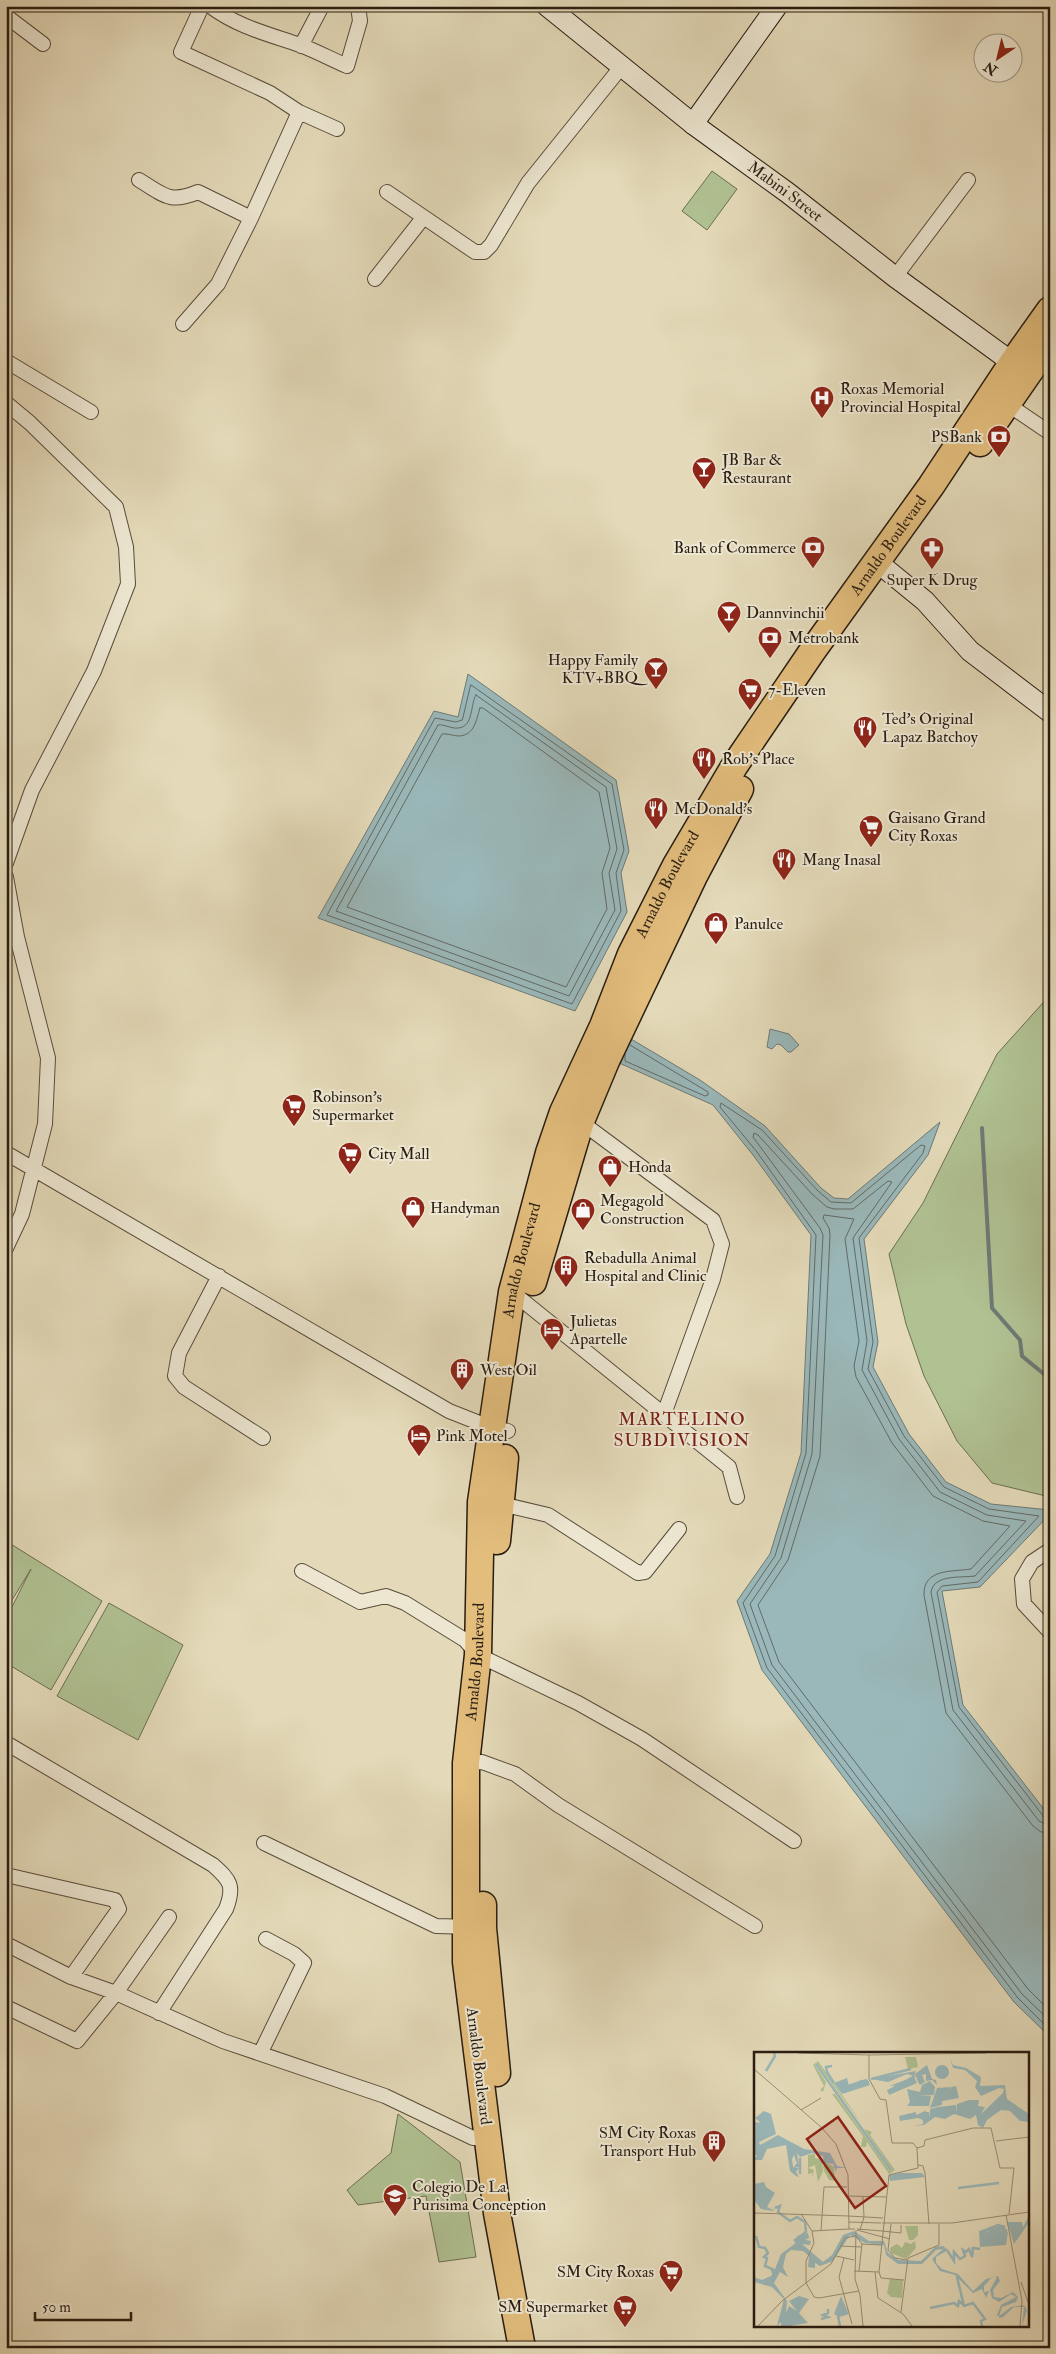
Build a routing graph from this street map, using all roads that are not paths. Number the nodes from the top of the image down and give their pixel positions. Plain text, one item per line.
1 (322, 6) edge
2 (358, 6) edge
3 (546, 6) edge
4 (777, 6) edge
5 (200, 8) edge
6 (6, 16) edge
7 (43, 44) dead end
8 (302, 46) junction
9 (622, 66) junction
10 (299, 112) junction
11 (693, 124) junction
12 (338, 130) dead end
13 (139, 180) dead end
14 (968, 180) dead end
15 (387, 192) dead end
16 (251, 218) junction
17 (423, 218) junction
18 (895, 277) junction
19 (375, 279) dead end
20 (1050, 310) edge
21 (183, 324) dead end
22 (1050, 342) edge
23 (6, 361) edge
24 (1020, 368) junction
25 (1001, 399) junction
26 (6, 404) edge
27 (91, 412) dead end
28 (1050, 433) edge
29 (882, 567) junction
30 (1050, 712) edge
31 (6, 862) edge
32 (6, 876) edge
33 (572, 1117) junction
34 (6, 1153) edge
35 (6, 1248) edge
36 (219, 1276) junction
37 (519, 1297) junction
38 (664, 1414) junction
39 (500, 1429) junction
40 (263, 1438) dead end
41 (738, 1497) dead end
42 (490, 1503) junction
43 (679, 1528) dead end
44 (1050, 1550) edge
45 (302, 1571) dead end
46 (1050, 1632) edge
47 (484, 1657) junction
48 (6, 1743) edge
49 (474, 1763) junction
50 (794, 1841) dead end
51 (264, 1843) dead end
52 (6, 1875) edge
53 (169, 1917) dead end
54 (755, 1926) dead end
55 (474, 1927) junction
56 (266, 1940) dead end
57 (6, 1944) edge
58 (71, 1976) junction
59 (116, 1993) junction
60 (6, 2007) edge
61 (159, 2013) junction
62 (261, 2052) junction
63 (495, 2154) junction
64 (522, 2348) edge
65 (537, 2348) edge

1 - 8 street
2 - 8 street
3 - 9 main road, Mabini Street
4 - 11 main road
5 - 8 street
5 - 10 street
6 - 7 street
9 - 11 main road, Mabini Street
9 - 17 street
10 - 12 street
10 - 16 street
11 - 18 main road, Mabini Street
13 - 16 street
14 - 18 street
15 - 17 street
16 - 21 street
17 - 19 street
18 - 24 main road, Mabini Street
20 - 24 highway, Arnaldo Boulevard
22 - 24 highway, Arnaldo Boulevard
23 - 27 street
24 - 25 highway, Arnaldo Boulevard
25 - 28 street
25 - 29 highway, Arnaldo Boulevard
26 - 31 street
29 - 30 main road
29 - 33 highway, Arnaldo Boulevard
32 - 35 street
33 - 37 highway, Arnaldo Boulevard
33 - 38 street
34 - 36 street
36 - 39 street
36 - 40 street
37 - 38 street
37 - 39 highway, Arnaldo Boulevard
38 - 41 street
39 - 42 highway, Arnaldo Boulevard
42 - 43 street
42 - 47 highway, Arnaldo Boulevard
44 - 46 street
45 - 47 street
47 - 49 highway, Arnaldo Boulevard
47 - 50 street
48 - 61 street
49 - 54 street
49 - 55 highway, Arnaldo Boulevard
51 - 55 street
52 - 58 street
53 - 59 street
55 - 63 highway, Arnaldo Boulevard
56 - 62 street
57 - 58 street
58 - 59 street
59 - 60 street
59 - 61 street
61 - 62 street
62 - 63 street
63 - 64 highway, Arnaldo Boulevard
63 - 65 highway, Arnaldo Boulevard

